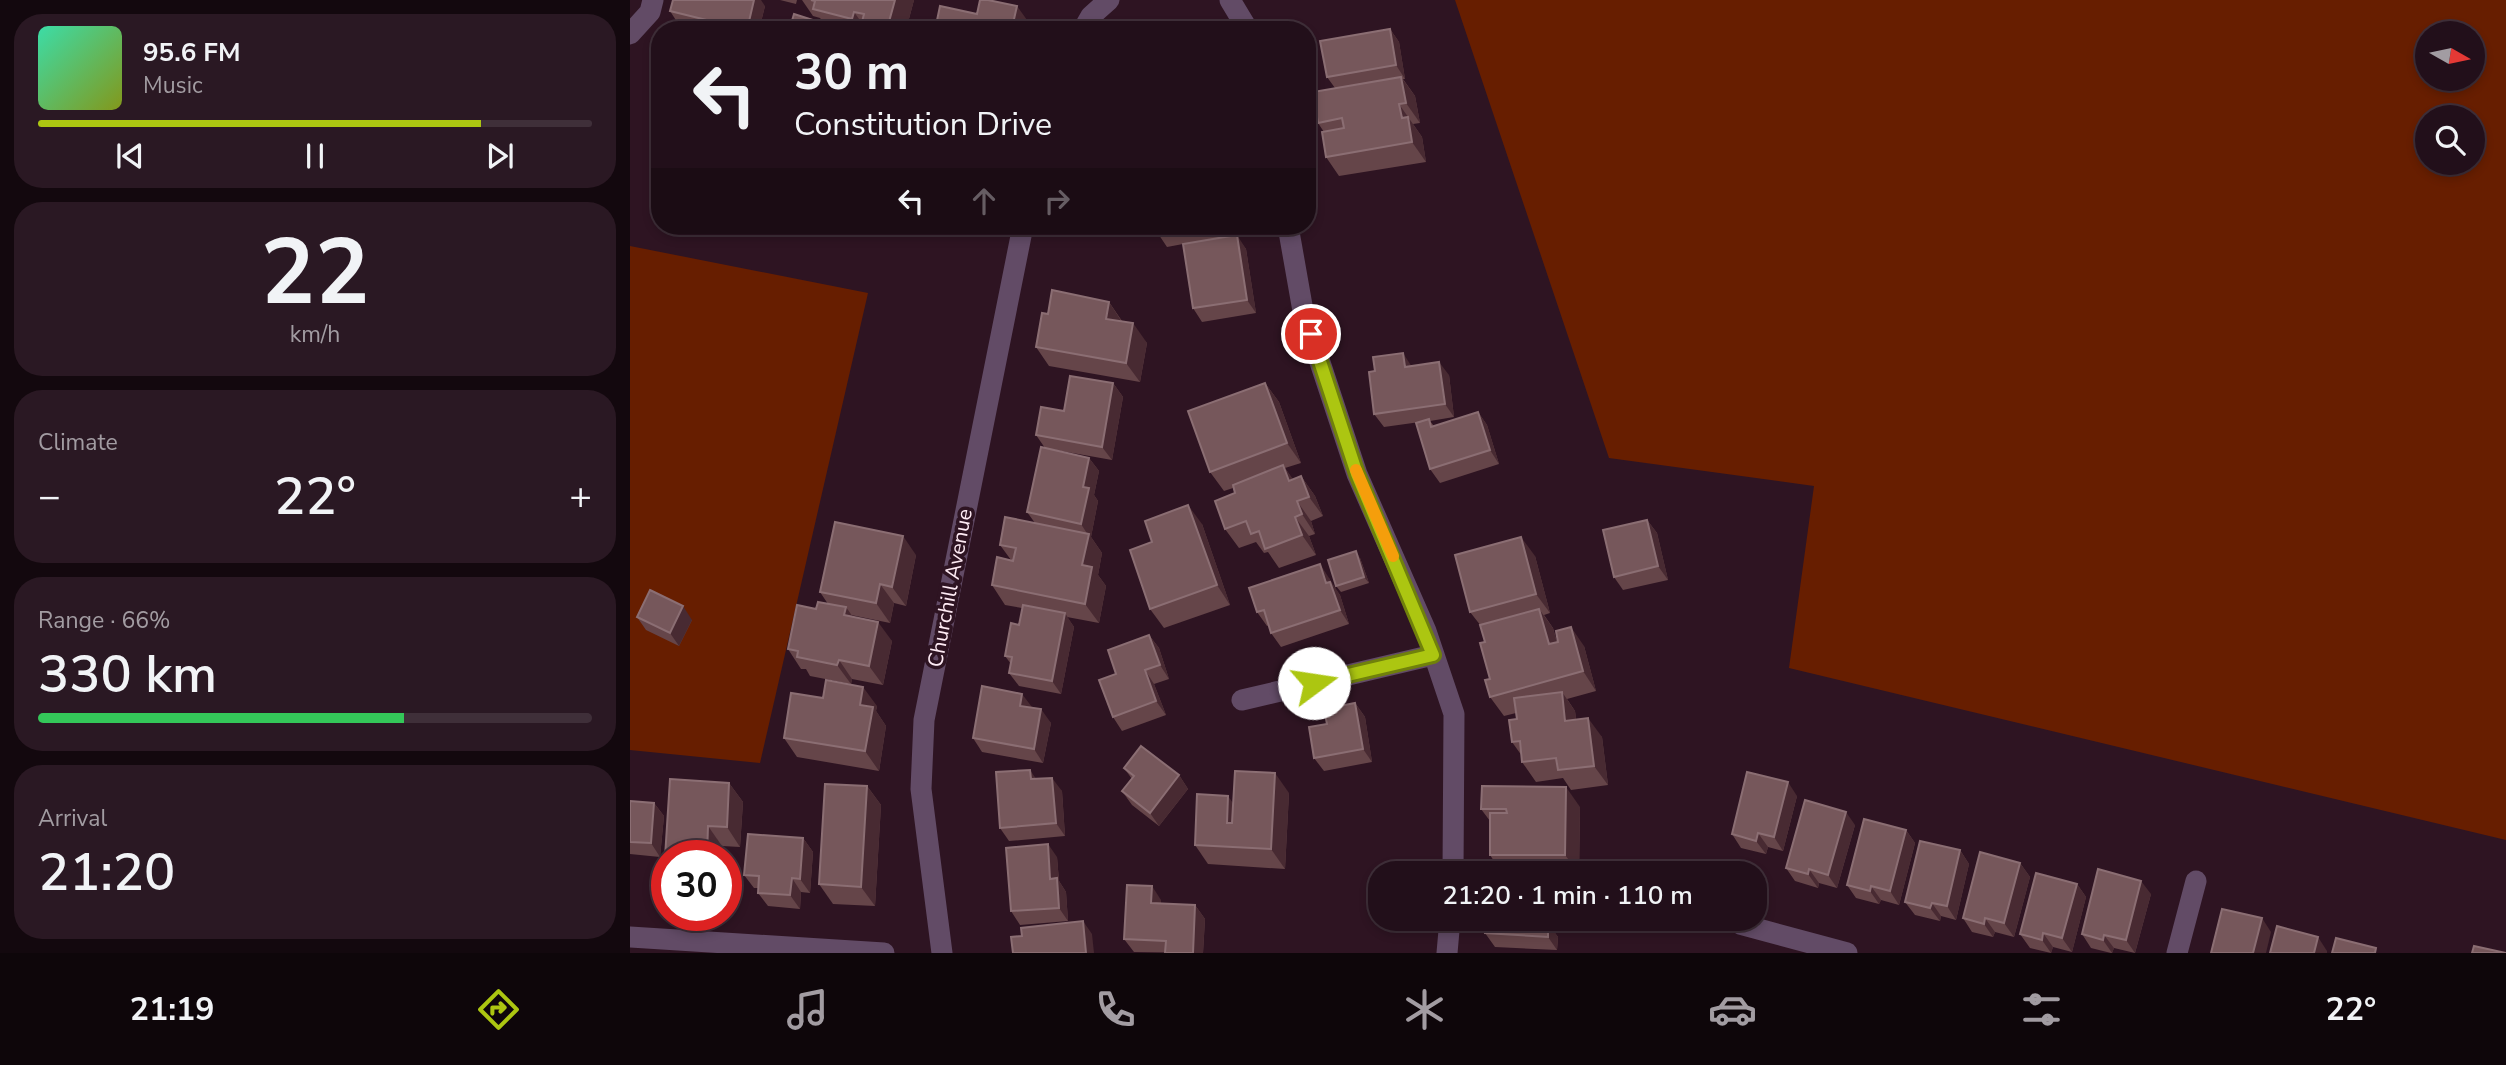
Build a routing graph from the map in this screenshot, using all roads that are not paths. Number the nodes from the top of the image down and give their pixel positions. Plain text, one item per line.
1 (653, 0) edge
2 (1109, 0) edge
3 (1230, 0) edge
4 (1088, 21) edge
5 (1243, 21) edge
6 (630, 34) edge
7 (1021, 235) edge
8 (1290, 235) edge
9 (1433, 655) junction
10 (1242, 700) dead end
11 (1453, 861) edge
12 (2196, 881) dead end
13 (1449, 931) edge
14 (1766, 931) edge
15 (630, 937) edge
16 (884, 953) edge
17 (942, 953) edge
18 (1447, 953) edge
19 (1847, 953) edge
20 (2177, 953) edge

1 - 6 street
2 - 4 street
3 - 5 street
7 - 17 street, Churchill Avenue
8 - 9 street
9 - 10 street
9 - 11 street
12 - 20 street
13 - 18 street
14 - 19 street
15 - 16 street

